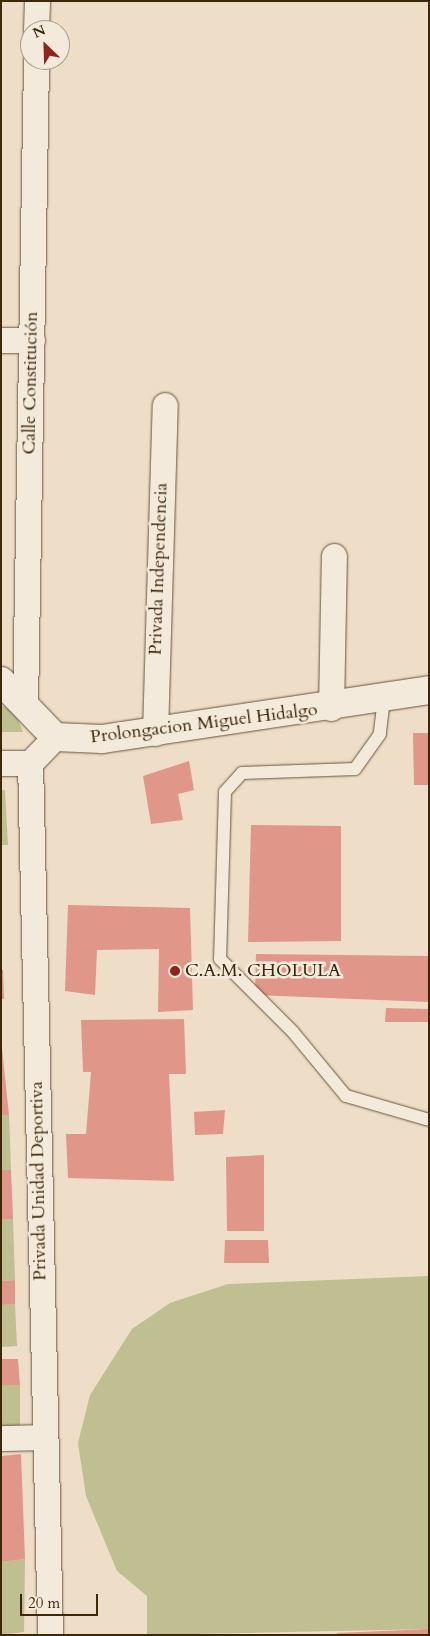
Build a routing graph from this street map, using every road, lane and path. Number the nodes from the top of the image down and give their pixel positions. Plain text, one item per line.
1 (36, 1) edge
2 (36, 20) edge
3 (36, 70) edge
4 (1, 340) edge
5 (32, 340) junction
6 (166, 405) dead end
7 (334, 556) dead end
8 (1, 681) edge
9 (429, 690) edge
10 (384, 699) junction
11 (25, 705) junction
12 (331, 708) junction
13 (154, 733) junction
14 (56, 737) junction
15 (1, 763) edge
16 (30, 763) junction
17 (429, 1120) edge
18 (45, 1436) junction
19 (1, 1438) edge
20 (50, 1635) edge

1 - 2 street
3 - 5 street, Calle Constitución
4 - 5 street
5 - 11 street, Calle Constitución
6 - 13 street, Privada Independencia
7 - 12 street
8 - 11 street
9 - 10 street, Prolongacion Miguel Hidalgo
10 - 12 street, Prolongacion Miguel Hidalgo
10 - 17 lane
11 - 14 street
12 - 13 street, Prolongacion Miguel Hidalgo
13 - 14 street, Prolongacion Miguel Hidalgo
14 - 16 street
15 - 16 street
16 - 18 street, Privada Unidad Deportiva
18 - 19 street
18 - 20 street, Privada Unidad Deportiva

